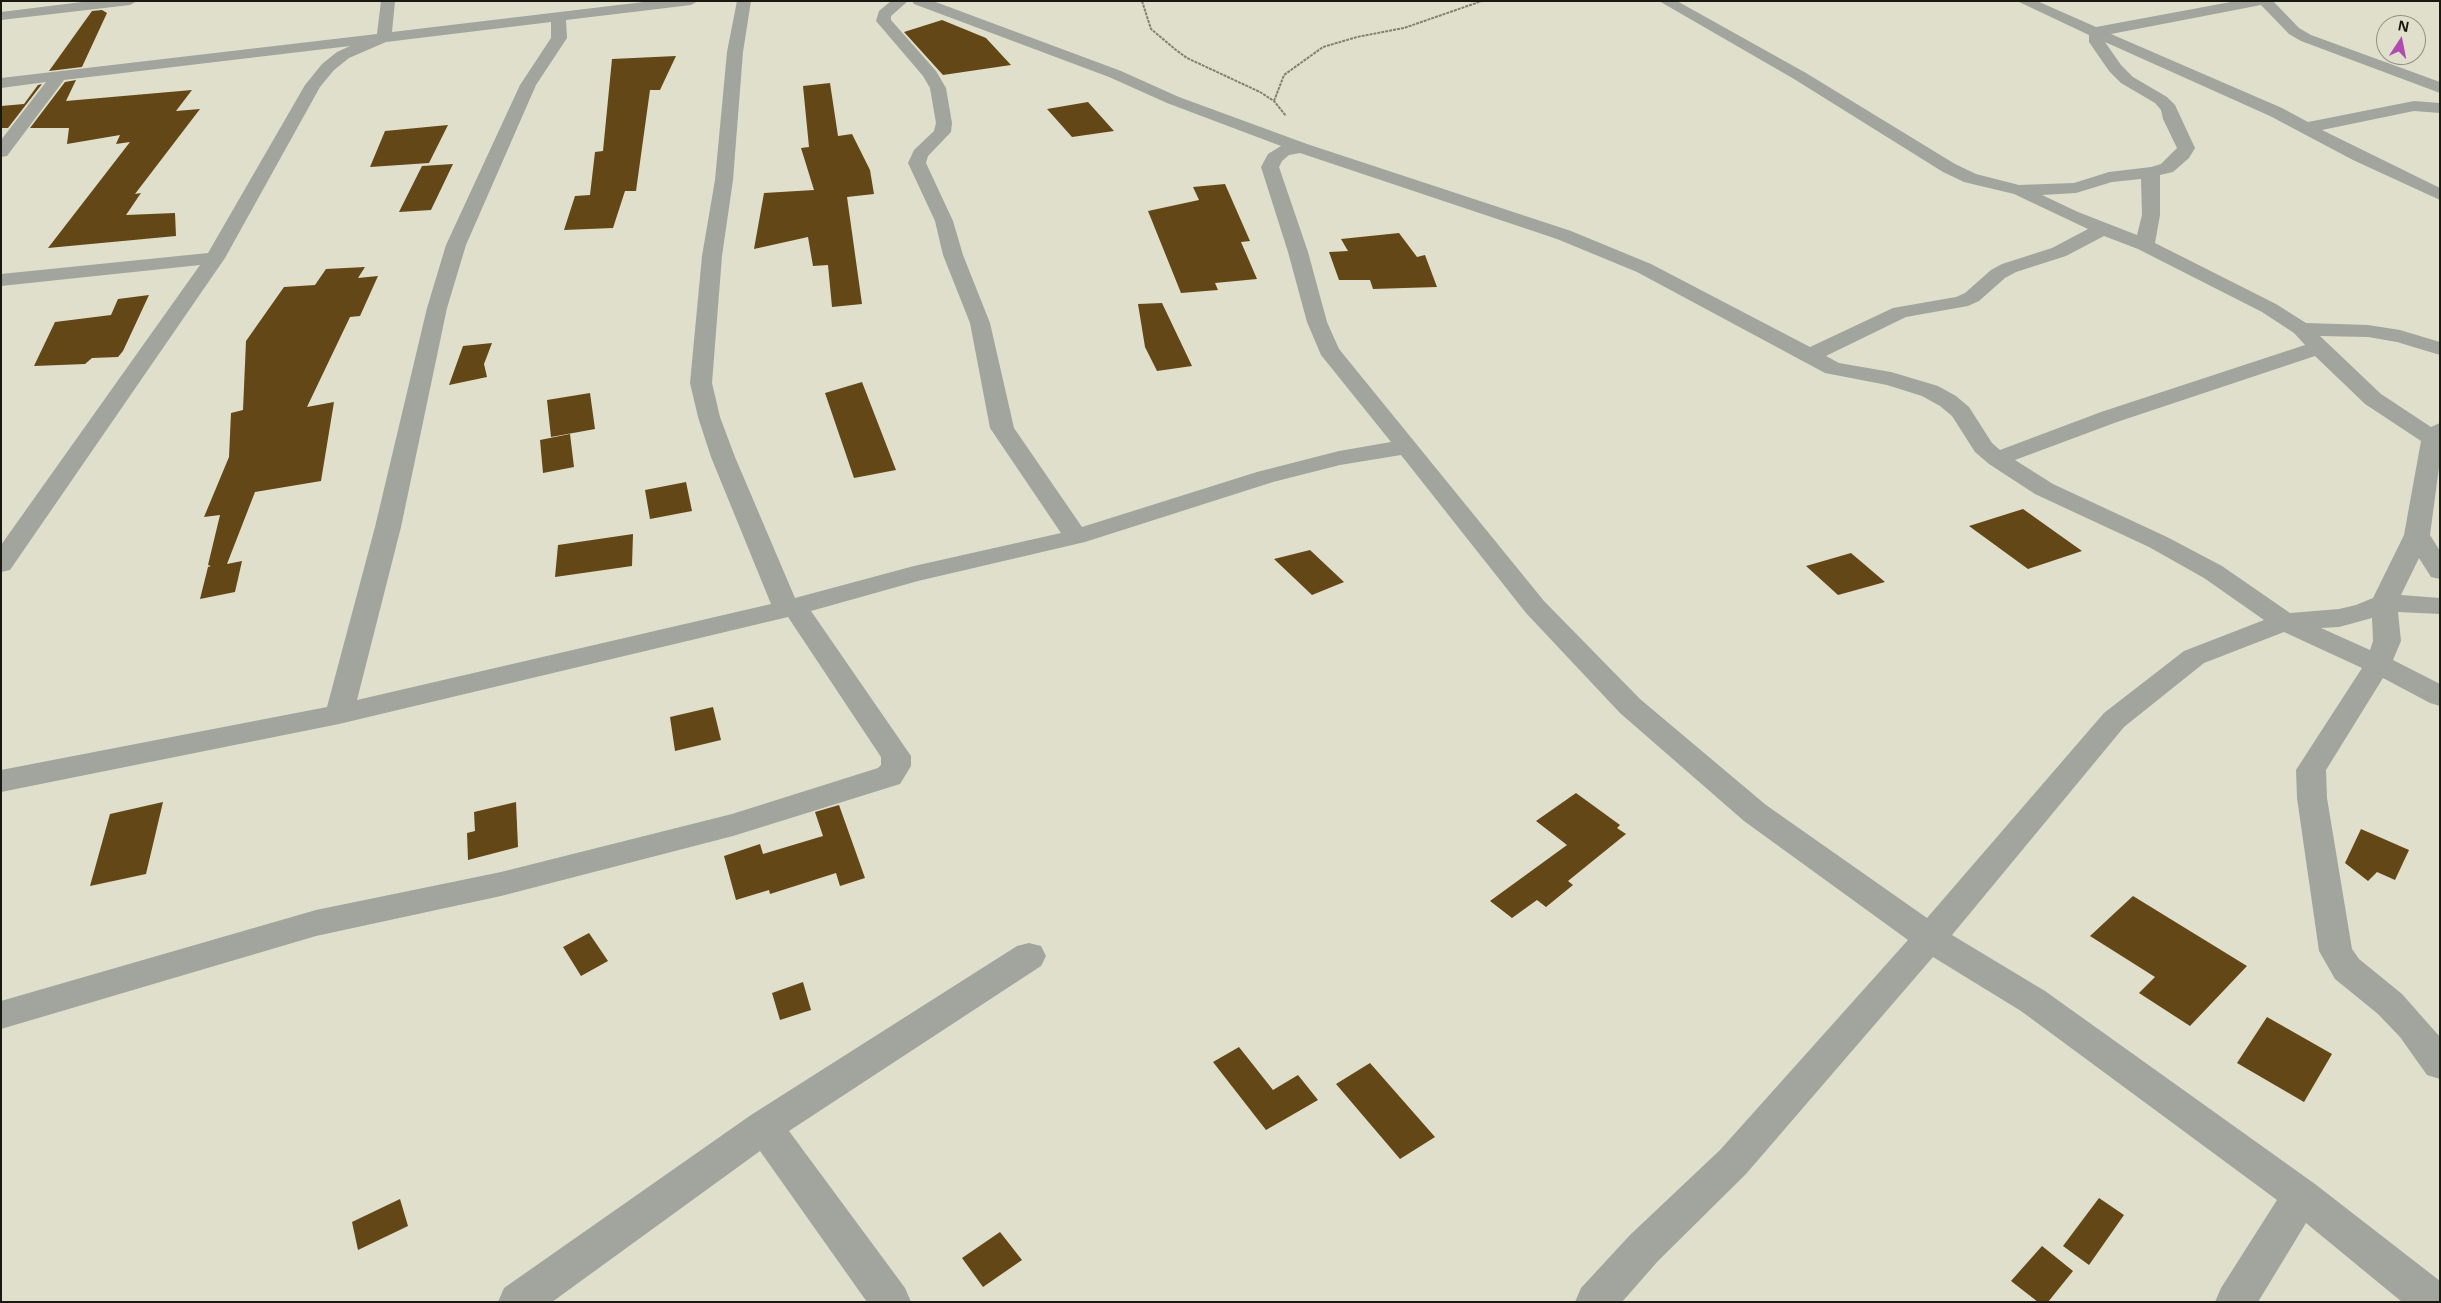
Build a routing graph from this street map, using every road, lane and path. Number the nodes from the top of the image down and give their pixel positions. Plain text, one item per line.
1 (130, 1) edge
2 (388, 1) edge
3 (691, 1) edge
4 (744, 1) edge
5 (901, 1) edge
6 (918, 1) edge
7 (1142, 1) edge
8 (1482, 1) edge
9 (1666, 1) edge
10 (2024, 1) edge
11 (2261, 1) edge
12 (2265, 1) edge
13 (1, 16) edge
14 (558, 16) junction
15 (2096, 32) junction
16 (384, 37) junction
17 (59, 76) junction
18 (1, 83) edge
19 (2440, 88) edge
20 (1274, 102) junction
21 (2440, 108) edge
22 (2305, 128) junction
23 (1301, 148) junction
24 (1, 152) edge
25 (2151, 172) junction
26 (2019, 190) junction
27 (2440, 195) edge
28 (2103, 229) junction
29 (2145, 245) junction
30 (215, 258) junction
31 (1, 280) edge
32 (2301, 329) junction
33 (2320, 347) junction
34 (2440, 349) edge
35 (1808, 356) junction
36 (2438, 437) edge
37 (1406, 446) junction
38 (1997, 459) junction
39 (2416, 535) junction
40 (1076, 537) junction
41 (1, 564) edge
42 (2440, 571) edge
43 (2384, 603) junction
44 (2440, 606) edge
45 (790, 608) junction
46 (2285, 622) junction
47 (2378, 664) junction
48 (2440, 696) edge
49 (339, 714) junction
50 (1, 781) edge
51 (1930, 938) junction
52 (1029, 956) dead end
53 (1, 1014) edge
54 (2440, 1064) edge
55 (764, 1127) junction
56 (2300, 1196) junction
57 (518, 1302) edge
58 (890, 1302) edge
59 (1595, 1302) edge
60 (2235, 1302) edge
61 (2434, 1302) edge

1 - 13 street
2 - 16 street
3 - 14 street
4 - 45 street
5 - 40 street
6 - 23 street
7 - 20 path
8 - 20 path
9 - 26 street
10 - 15 street
11 - 15 street
12 - 19 street
14 - 16 street
14 - 49 street
15 - 22 street
15 - 25 street
16 - 17 street
16 - 30 street
17 - 18 street
17 - 24 street
20 - 23 path
21 - 22 street
22 - 27 street
23 - 35 street
23 - 37 street
25 - 26 street
25 - 29 street
26 - 28 street
28 - 29 street
28 - 35 street
29 - 32 street
30 - 31 street
30 - 41 street
32 - 33 street
32 - 34 street
33 - 36 street
33 - 38 street
35 - 38 street
36 - 39 street
37 - 40 street
37 - 51 street
38 - 46 street
39 - 42 street
39 - 43 street
40 - 45 street
43 - 44 street
43 - 46 street
43 - 47 street
45 - 49 street
45 - 53 street
46 - 47 street
46 - 51 street
47 - 48 street
47 - 54 street
49 - 50 street
51 - 56 street
51 - 59 street
52 - 55 street
55 - 57 street
55 - 58 street
56 - 60 street
56 - 61 street

